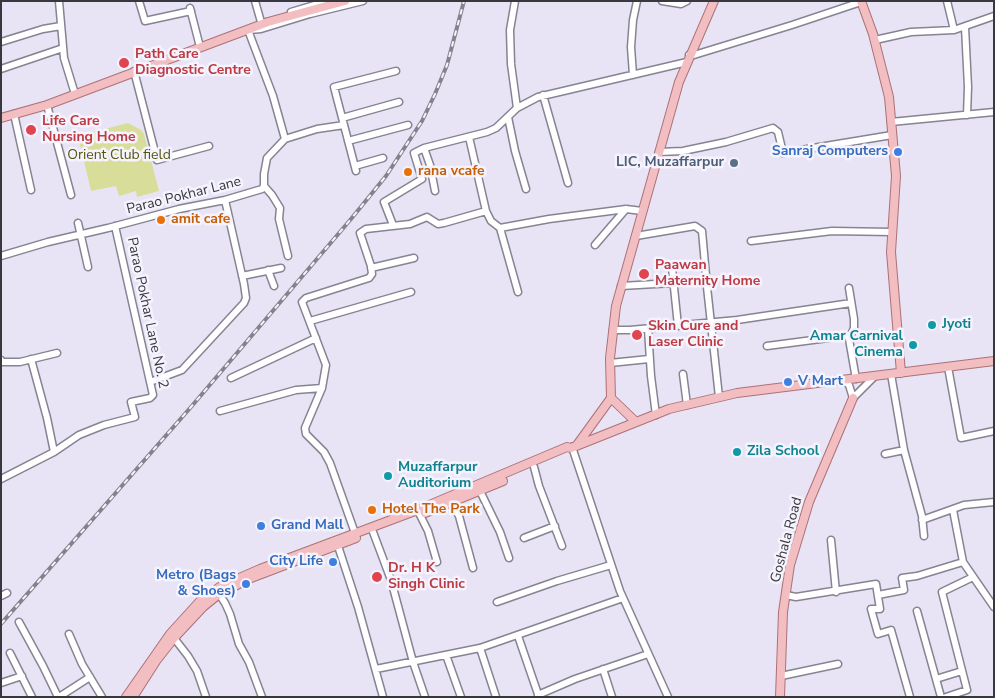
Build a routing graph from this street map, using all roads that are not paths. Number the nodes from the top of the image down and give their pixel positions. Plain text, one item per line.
1 (59, 1) edge
2 (139, 1) edge
3 (254, 1) edge
4 (328, 1) edge
5 (345, 1) edge
6 (363, 1) edge
7 (516, 1) edge
8 (637, 1) edge
9 (662, 1) edge
10 (687, 1) edge
11 (707, 1) edge
12 (719, 1) edge
13 (946, 1) edge
14 (714, 2) edge
15 (861, 2) edge
16 (994, 16) edge
17 (61, 26) junction
18 (255, 26) junction
19 (965, 27) junction
20 (954, 30) junction
21 (874, 40) junction
22 (1, 42) edge
23 (200, 47) junction
24 (63, 48) junction
25 (688, 59) junction
26 (1, 69) edge
27 (134, 71) junction
28 (396, 71) dead end
29 (633, 75) junction
30 (74, 94) junction
31 (542, 96) junction
32 (399, 102) dead end
33 (48, 105) junction
34 (517, 108) junction
35 (994, 112) edge
36 (14, 114) junction
37 (967, 115) junction
38 (508, 117) junction
39 (1, 118) edge
40 (343, 121) junction
41 (891, 122) junction
42 (408, 125) dead end
43 (892, 135) junction
44 (469, 137) junction
45 (285, 139) junction
46 (348, 141) junction
47 (209, 146) dead end
48 (424, 148) junction
49 (659, 152) junction
50 (383, 158) dead end
51 (568, 183) dead end
52 (264, 186) junction
53 (526, 189) dead end
54 (31, 190) dead end
55 (435, 191) dead end
56 (70, 195) dead end
57 (225, 200) junction
58 (626, 209) junction
59 (486, 211) junction
60 (642, 211) junction
61 (78, 223) dead end
62 (393, 225) junction
63 (115, 226) junction
64 (500, 228) junction
65 (892, 232) junction
66 (81, 234) junction
67 (636, 236) junction
68 (751, 241) dead end
69 (595, 245) dead end
70 (1, 256) edge
71 (288, 256) dead end
72 (414, 258) dead end
73 (88, 267) dead end
74 (281, 268) dead end
75 (371, 268) junction
76 (672, 268) dead end
77 (268, 270) junction
78 (242, 276) junction
79 (673, 283) junction
80 (274, 286) dead end
81 (621, 286) junction
82 (849, 288) dead end
83 (412, 292) dead end
84 (518, 292) dead end
85 (851, 303) junction
86 (310, 320) junction
87 (710, 322) junction
88 (678, 326) junction
89 (648, 329) junction
90 (613, 330) junction
91 (851, 334) junction
92 (316, 338) junction
93 (767, 346) dead end
94 (57, 353) dead end
95 (31, 359) junction
96 (649, 359) junction
97 (1, 360) edge
98 (994, 361) edge
99 (610, 363) junction
100 (948, 367) junction
101 (901, 373) junction
102 (683, 374) dead end
103 (891, 374) junction
104 (874, 376) junction
105 (231, 378) dead end
106 (856, 379) junction
107 (843, 380) junction
108 (150, 382) junction
109 (322, 388) junction
110 (719, 397) junction
111 (610, 398) junction
112 (853, 398) junction
113 (687, 405) junction
114 (220, 410) dead end
115 (656, 414) junction
116 (636, 422) junction
117 (994, 431) edge
118 (573, 446) junction
119 (904, 450) junction
120 (54, 452) junction
121 (885, 454) dead end
122 (534, 467) junction
123 (1, 479) edge
124 (480, 491) junction
125 (994, 502) edge
126 (451, 503) junction
127 (953, 510) junction
128 (420, 515) junction
129 (922, 520) junction
130 (555, 526) junction
131 (373, 532) junction
132 (355, 533) junction
133 (924, 536) dead end
134 (524, 538) dead end
135 (831, 540) dead end
136 (338, 546) junction
137 (562, 546) dead end
138 (508, 558) dead end
139 (437, 562) dead end
140 (963, 562) junction
141 (611, 565) junction
142 (473, 568) dead end
143 (973, 577) junction
144 (836, 592) junction
145 (219, 594) junction
146 (786, 595) junction
147 (878, 595) junction
148 (623, 598) junction
149 (497, 602) dead end
150 (994, 607) edge
151 (917, 611) dead end
152 (19, 622) dead end
153 (69, 634) dead end
154 (518, 636) junction
155 (174, 638) junction
156 (480, 648) junction
157 (10, 653) dead end
158 (648, 654) junction
159 (446, 656) junction
160 (413, 662) junction
161 (838, 664) dead end
162 (376, 668) junction
163 (603, 669) junction
164 (962, 671) junction
165 (22, 676) junction
166 (781, 676) junction
167 (90, 677) junction
168 (936, 679) junction
169 (1, 684) edge
170 (538, 696) edge
171 (32, 697) edge
172 (59, 697) edge
173 (102, 697) edge
174 (126, 697) edge
175 (133, 697) edge
176 (206, 697) edge
177 (262, 697) edge
178 (383, 697) edge
179 (425, 697) edge
180 (461, 697) edge
181 (496, 697) edge
182 (612, 697) edge
183 (668, 697) edge
184 (780, 697) edge
185 (910, 697) edge
186 (941, 697) edge
187 (946, 697) edge

1 - 17 street
2 - 23 street
3 - 18 street
4 - 18 street
5 - 18 main road
6 - 18 street
7 - 34 street
8 - 29 street
9 - 10 street
11 - 14 main road
12 - 14 street
13 - 20 street
14 - 25 main road
15 - 21 main road
15 - 25 street
16 - 19 street
17 - 22 street
17 - 24 street
18 - 23 main road
18 - 45 street
19 - 20 street
19 - 37 street
20 - 21 street
21 - 41 main road
23 - 27 main road
24 - 26 street
24 - 30 street
25 - 29 street
25 - 49 main road
27 - 30 main road
27 - 47 street
28 - 40 street
29 - 31 street
30 - 33 main road
31 - 34 street
31 - 51 street
32 - 40 street
33 - 36 main road
33 - 56 street
34 - 38 street
35 - 37 street
36 - 39 main road
36 - 54 street
37 - 41 street
38 - 44 street
38 - 53 street
40 - 45 street
40 - 46 street
41 - 43 main road
42 - 46 street
43 - 49 street
43 - 65 main road
44 - 48 street
44 - 59 street
45 - 52 street
46 - 50 street
48 - 55 street
48 - 62 street
49 - 60 main road
52 - 57 street, Parao Pokhar Lane
52 - 71 street
57 - 63 street, Parao Pokhar Lane
57 - 78 street
58 - 60 street
58 - 64 street
58 - 69 street
59 - 62 street
59 - 64 street
60 - 67 main road
61 - 66 street
62 - 75 street
63 - 66 street, Parao Pokhar Lane
63 - 108 street, Parao Pokhar Lane No. 2
64 - 84 street
65 - 68 street
65 - 101 main road
66 - 70 street, Parao Pokhar Lane
66 - 73 street
67 - 81 main road
67 - 87 street
72 - 75 street
74 - 77 street
75 - 86 street
76 - 79 street
77 - 78 street
77 - 80 street
78 - 108 street
79 - 81 street
79 - 88 street
81 - 90 main road
82 - 85 street
83 - 86 street
85 - 87 street
85 - 91 street
86 - 92 street
87 - 88 street
87 - 110 street
88 - 89 street
89 - 90 street
89 - 96 street
90 - 99 main road
91 - 93 street
91 - 106 street
92 - 105 street
92 - 109 street
94 - 95 street
95 - 97 street
95 - 120 street
96 - 99 street
96 - 115 street
98 - 100 main road
99 - 111 main road
100 - 101 main road
100 - 117 street
101 - 103 main road
102 - 113 street
103 - 104 main road
103 - 119 street
104 - 106 main road
104 - 112 street
106 - 107 main road
107 - 110 main road
107 - 112 street
108 - 120 street, Parao Pokhar Lane No. 2
109 - 114 street
109 - 132 street
110 - 113 main road
111 - 116 main road
111 - 118 main road
112 - 146 main road, Goshala Road
113 - 115 main road
115 - 116 main road
116 - 118 main road
118 - 122 main road
118 - 132 main road
118 - 141 street
119 - 121 street
119 - 129 street
120 - 123 street
122 - 124 main road
122 - 130 street
124 - 126 main road
124 - 138 street
125 - 127 street
126 - 128 main road
126 - 142 street
127 - 129 street
127 - 140 street
128 - 131 main road
128 - 139 street
129 - 133 street
130 - 134 street
130 - 137 street
131 - 136 main road
131 - 160 street
132 - 174 main road
135 - 144 street
136 - 145 main road
136 - 162 street
140 - 143 street
140 - 147 street
141 - 148 street
141 - 149 street
143 - 150 street
143 - 164 street
144 - 146 street
144 - 147 street
145 - 155 main road
145 - 177 street
146 - 166 main road, Goshala Road
147 - 185 street
148 - 154 street
148 - 158 street
151 - 168 street
152 - 172 street
153 - 167 street
154 - 156 street
154 - 170 street
155 - 175 main road
155 - 176 street
156 - 159 street
156 - 181 street
157 - 165 street
158 - 163 street
158 - 183 street
159 - 160 street
159 - 180 street
160 - 162 street
160 - 179 street
161 - 166 street
162 - 178 street
163 - 170 street
163 - 182 street
164 - 168 street
164 - 187 street
165 - 169 street
165 - 171 street
166 - 184 main road, Goshala Road
167 - 172 street
167 - 173 street
168 - 186 street

